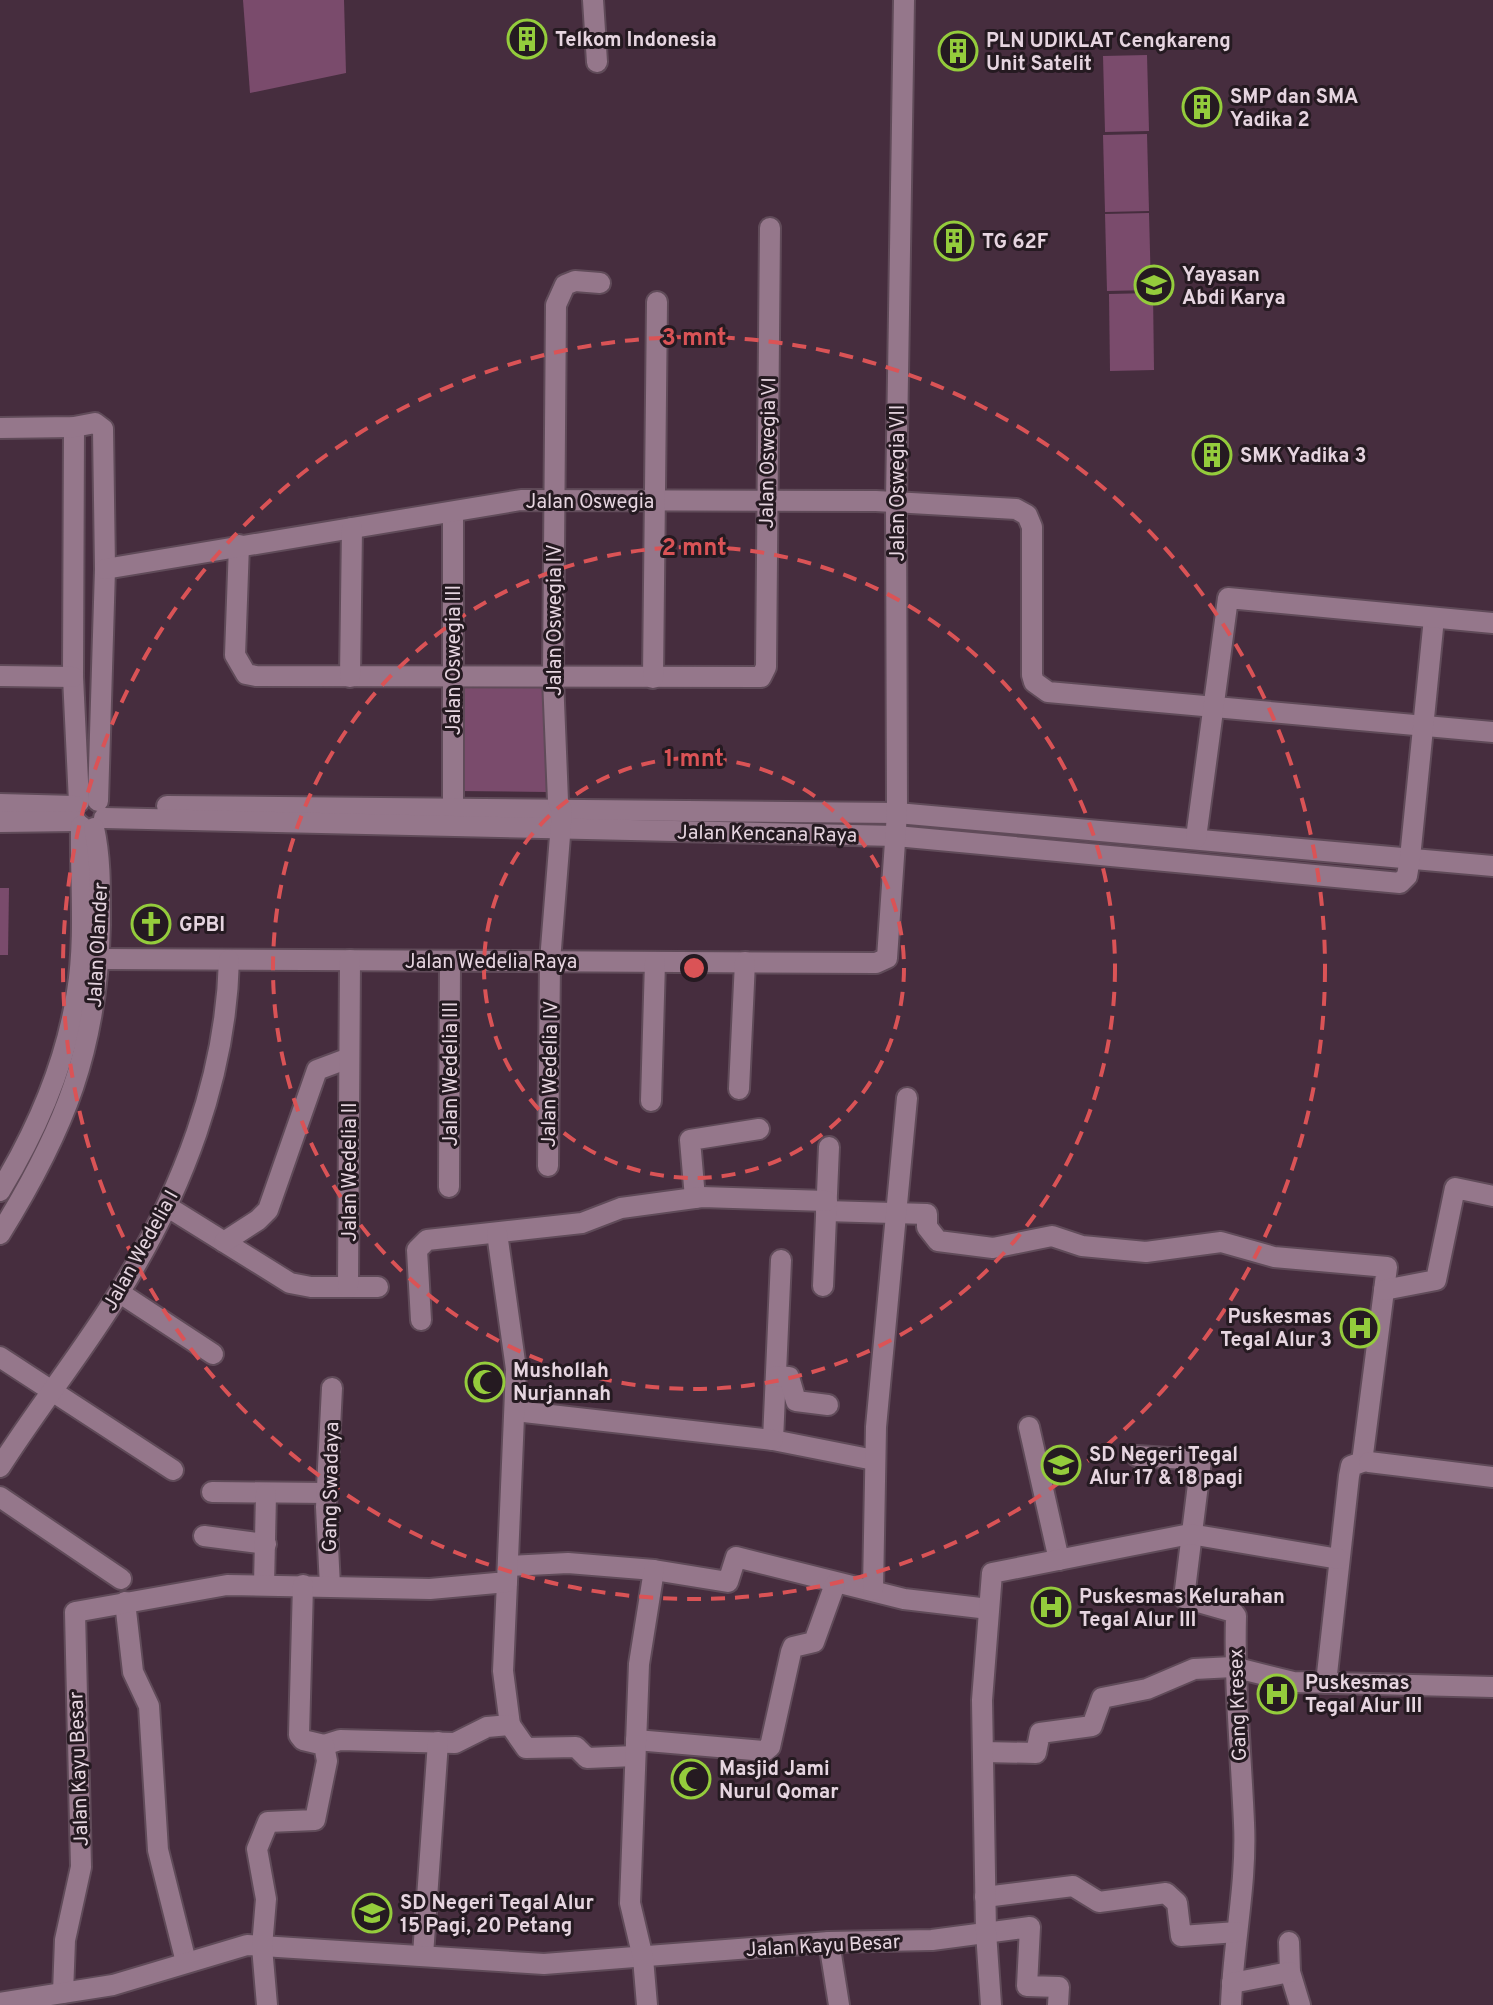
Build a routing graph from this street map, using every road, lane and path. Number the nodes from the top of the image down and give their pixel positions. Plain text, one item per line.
1 (593, 0) edge
2 (904, 0) edge
3 (597, 62) dead end
4 (770, 228) dead end
5 (600, 283) dead end
6 (657, 302) dead end
7 (74, 427) junction
8 (0, 428) edge
9 (554, 499) junction
10 (896, 501) junction
11 (654, 502) junction
12 (765, 503) junction
13 (453, 512) junction
14 (352, 528) junction
15 (239, 545) junction
16 (105, 569) junction
17 (1434, 618) junction
18 (1493, 623) edge
19 (0, 676) edge
20 (73, 677) junction
21 (350, 677) junction
22 (453, 678) junction
23 (553, 678) junction
24 (653, 678) junction
25 (1212, 706) junction
26 (1423, 725) junction
27 (1493, 732) edge
28 (0, 804) edge
29 (453, 809) junction
30 (897, 813) junction
31 (89, 814) junction
32 (558, 820) junction
33 (0, 822) edge
34 (896, 836) junction
35 (1196, 838) junction
36 (1410, 858) junction
37 (1493, 866) edge
38 (99, 959) junction
39 (229, 960) junction
40 (350, 960) junction
41 (450, 961) junction
42 (550, 961) junction
43 (655, 962) junction
44 (745, 962) junction
45 (882, 962) joint
46 (349, 1058) junction
47 (739, 1089) dead end
48 (907, 1098) dead end
49 (651, 1101) dead end
50 (759, 1129) dead end
51 (829, 1147) dead end
52 (548, 1166) dead end
53 (449, 1187) dead end
54 (0, 1191) edge
55 (1493, 1196) edge
56 (695, 1198) junction
57 (826, 1206) junction
58 (168, 1207) junction
59 (896, 1214) junction
60 (497, 1233) junction
61 (0, 1234) edge
62 (224, 1242) junction
63 (781, 1260) dead end
64 (823, 1286) dead end
65 (348, 1287) junction
66 (378, 1287) dead end
67 (1384, 1290) junction
68 (120, 1293) junction
69 (421, 1320) dead end
70 (213, 1354) dead end
71 (0, 1357) edge
72 (776, 1376) junction
73 (332, 1388) dead end
74 (52, 1392) junction
75 (828, 1405) dead end
76 (515, 1411) junction
77 (1029, 1427) dead end
78 (773, 1440) junction
79 (1137, 1456) dead end
80 (874, 1460) junction
81 (1369, 1462) dead end
82 (0, 1467) edge
83 (173, 1470) dead end
84 (1493, 1477) edge
85 (212, 1492) dead end
86 (327, 1493) junction
87 (266, 1494) junction
88 (0, 1497) edge
89 (1190, 1534) junction
90 (204, 1536) dead end
91 (266, 1544) junction
92 (1339, 1559) junction
93 (1059, 1560) junction
94 (654, 1570) junction
95 (508, 1574) junction
96 (121, 1579) dead end
97 (835, 1584) junction
98 (264, 1585) junction
99 (303, 1585) junction
100 (330, 1586) junction
101 (873, 1590) junction
102 (133, 1600) junction
103 (989, 1609) junction
104 (1233, 1667) junction
105 (1326, 1683) junction
106 (1493, 1687) edge
107 (510, 1725) junction
108 (438, 1742) junction
109 (324, 1745) junction
110 (636, 1748) junction
111 (983, 1752) junction
112 (985, 1897) junction
113 (986, 1932) junction
114 (1237, 1932) junction
115 (829, 1942) junction
116 (1289, 1942) dead end
117 (262, 1947) junction
118 (423, 1955) junction
119 (643, 1958) junction
120 (186, 1962) junction
121 (1290, 1972) junction
122 (1232, 1983) junction
123 (63, 1993) junction
124 (0, 2003) edge
125 (267, 2005) edge
126 (647, 2005) edge
127 (839, 2005) edge
128 (991, 2005) edge
129 (1058, 2005) edge
130 (1231, 2005) edge
131 (1300, 2005) edge

1 - 3 street
2 - 10 street, Jalan Oswegia VII
4 - 12 street, Jalan Oswegia VI
5 - 9 street, Jalan Oswegia IV
6 - 11 street
7 - 8 street
7 - 16 street, Jalan Olander
7 - 20 street, Jalan Olander
9 - 11 street, Jalan Oswegia
9 - 13 street, Jalan Oswegia
9 - 23 street, Jalan Oswegia IV
10 - 12 street, Jalan Oswegia
10 - 25 street, Jalan Oswegia
10 - 30 street, Jalan Oswegia VII
11 - 12 street, Jalan Oswegia
11 - 24 street
12 - 24 street, Jalan Oswegia VI
13 - 14 street, Jalan Oswegia
13 - 22 street, Jalan Oswegia III
14 - 15 street, Jalan Oswegia
14 - 21 street
15 - 16 street, Jalan Oswegia
15 - 21 street
16 - 31 street, Jalan Olander
17 - 18 street
17 - 25 street
17 - 26 street
19 - 20 street
20 - 31 street, Jalan Olander
21 - 22 street
22 - 23 street
22 - 29 street, Jalan Oswegia III
23 - 24 street
23 - 32 street, Jalan Oswegia IV
25 - 26 street
25 - 35 street
26 - 27 street
26 - 36 street
28 - 31 street, Jalan Kencana Raya
29 - 31 street, Jalan Kencana Raya
29 - 32 street, Jalan Kencana Raya
30 - 32 street, Jalan Kencana Raya
30 - 34 street, Jalan Oswegia VII
30 - 35 street, Jalan Kencana Raya
31 - 32 street, Jalan Kencana Raya
31 - 33 street, Jalan Kencana Raya
31 - 38 street, Jalan Olander
31 - 54 street, Jalan Olander
32 - 34 street, Jalan Kencana Raya
32 - 42 street, Jalan Wedelia IV
34 - 36 street, Jalan Kencana Raya
34 - 45 street, Jalan Oswegia VII
35 - 36 street, Jalan Kencana Raya
36 - 37 street, Jalan Kencana Raya
38 - 39 street, Jalan Wedelia Raya
38 - 61 street, Jalan Olander
39 - 40 street, Jalan Wedelia Raya
39 - 58 street, Jalan Wedelia I
40 - 41 street, Jalan Wedelia Raya
40 - 46 street, Jalan Wedelia II
41 - 42 street, Jalan Wedelia Raya
41 - 53 street, Jalan Wedelia III
42 - 43 street, Jalan Wedelia Raya
42 - 52 street, Jalan Wedelia IV
43 - 44 street, Jalan Wedelia Raya
43 - 49 street
44 - 45 street, Jalan Wedelia Raya
44 - 47 street
46 - 62 street
46 - 65 street, Jalan Wedelia II
48 - 59 street
50 - 56 street
51 - 57 street
55 - 67 street
56 - 57 street
56 - 60 street
57 - 59 street
57 - 64 street
58 - 62 street
58 - 68 street, Jalan Wedelia I
59 - 67 street
59 - 80 street
60 - 69 street
60 - 76 street
62 - 65 street
63 - 72 street
65 - 66 street
67 - 92 street
68 - 70 street
68 - 74 street, Jalan Wedelia I
71 - 74 street
72 - 75 street
72 - 78 street
73 - 86 street, Gang Swadaya
74 - 82 street, Jalan Wedelia I
74 - 83 street
76 - 78 street
76 - 95 street
77 - 93 street
78 - 80 street
79 - 89 street, Gang Kresex
80 - 101 street
81 - 84 street
85 - 87 street
86 - 87 street
86 - 100 street, Gang Swadaya
87 - 91 street
88 - 96 street
89 - 92 street
89 - 93 street
89 - 104 street, Gang Kresex
90 - 91 street
91 - 98 street
92 - 105 street
93 - 103 street
94 - 95 street
94 - 97 street
94 - 110 street
95 - 100 street
95 - 107 street
97 - 101 street
97 - 110 street
98 - 99 street
98 - 102 street
99 - 100 street
99 - 109 street
101 - 103 street
102 - 120 street
102 - 123 street, Jalan Kayu Besar
103 - 111 street
104 - 105 street
104 - 111 street
104 - 114 street, Gang Kresex
105 - 106 street
107 - 108 street
107 - 110 street
108 - 109 street
108 - 118 street
109 - 117 street
110 - 119 street
111 - 112 street
112 - 113 street
112 - 114 street
113 - 115 street, Jalan Kayu Besar
113 - 128 street
113 - 129 street, Jalan Kayu Besar
114 - 122 street, Gang Kresex
115 - 119 street, Jalan Kayu Besar
115 - 127 street
116 - 121 street
117 - 118 street, Jalan Kayu Besar
117 - 120 street, Jalan Kayu Besar
117 - 125 street
118 - 119 street, Jalan Kayu Besar
119 - 126 street
120 - 123 street, Jalan Kayu Besar
121 - 122 street
121 - 131 street
122 - 130 street, Gang Kresex
123 - 124 street, Jalan Kayu Besar

